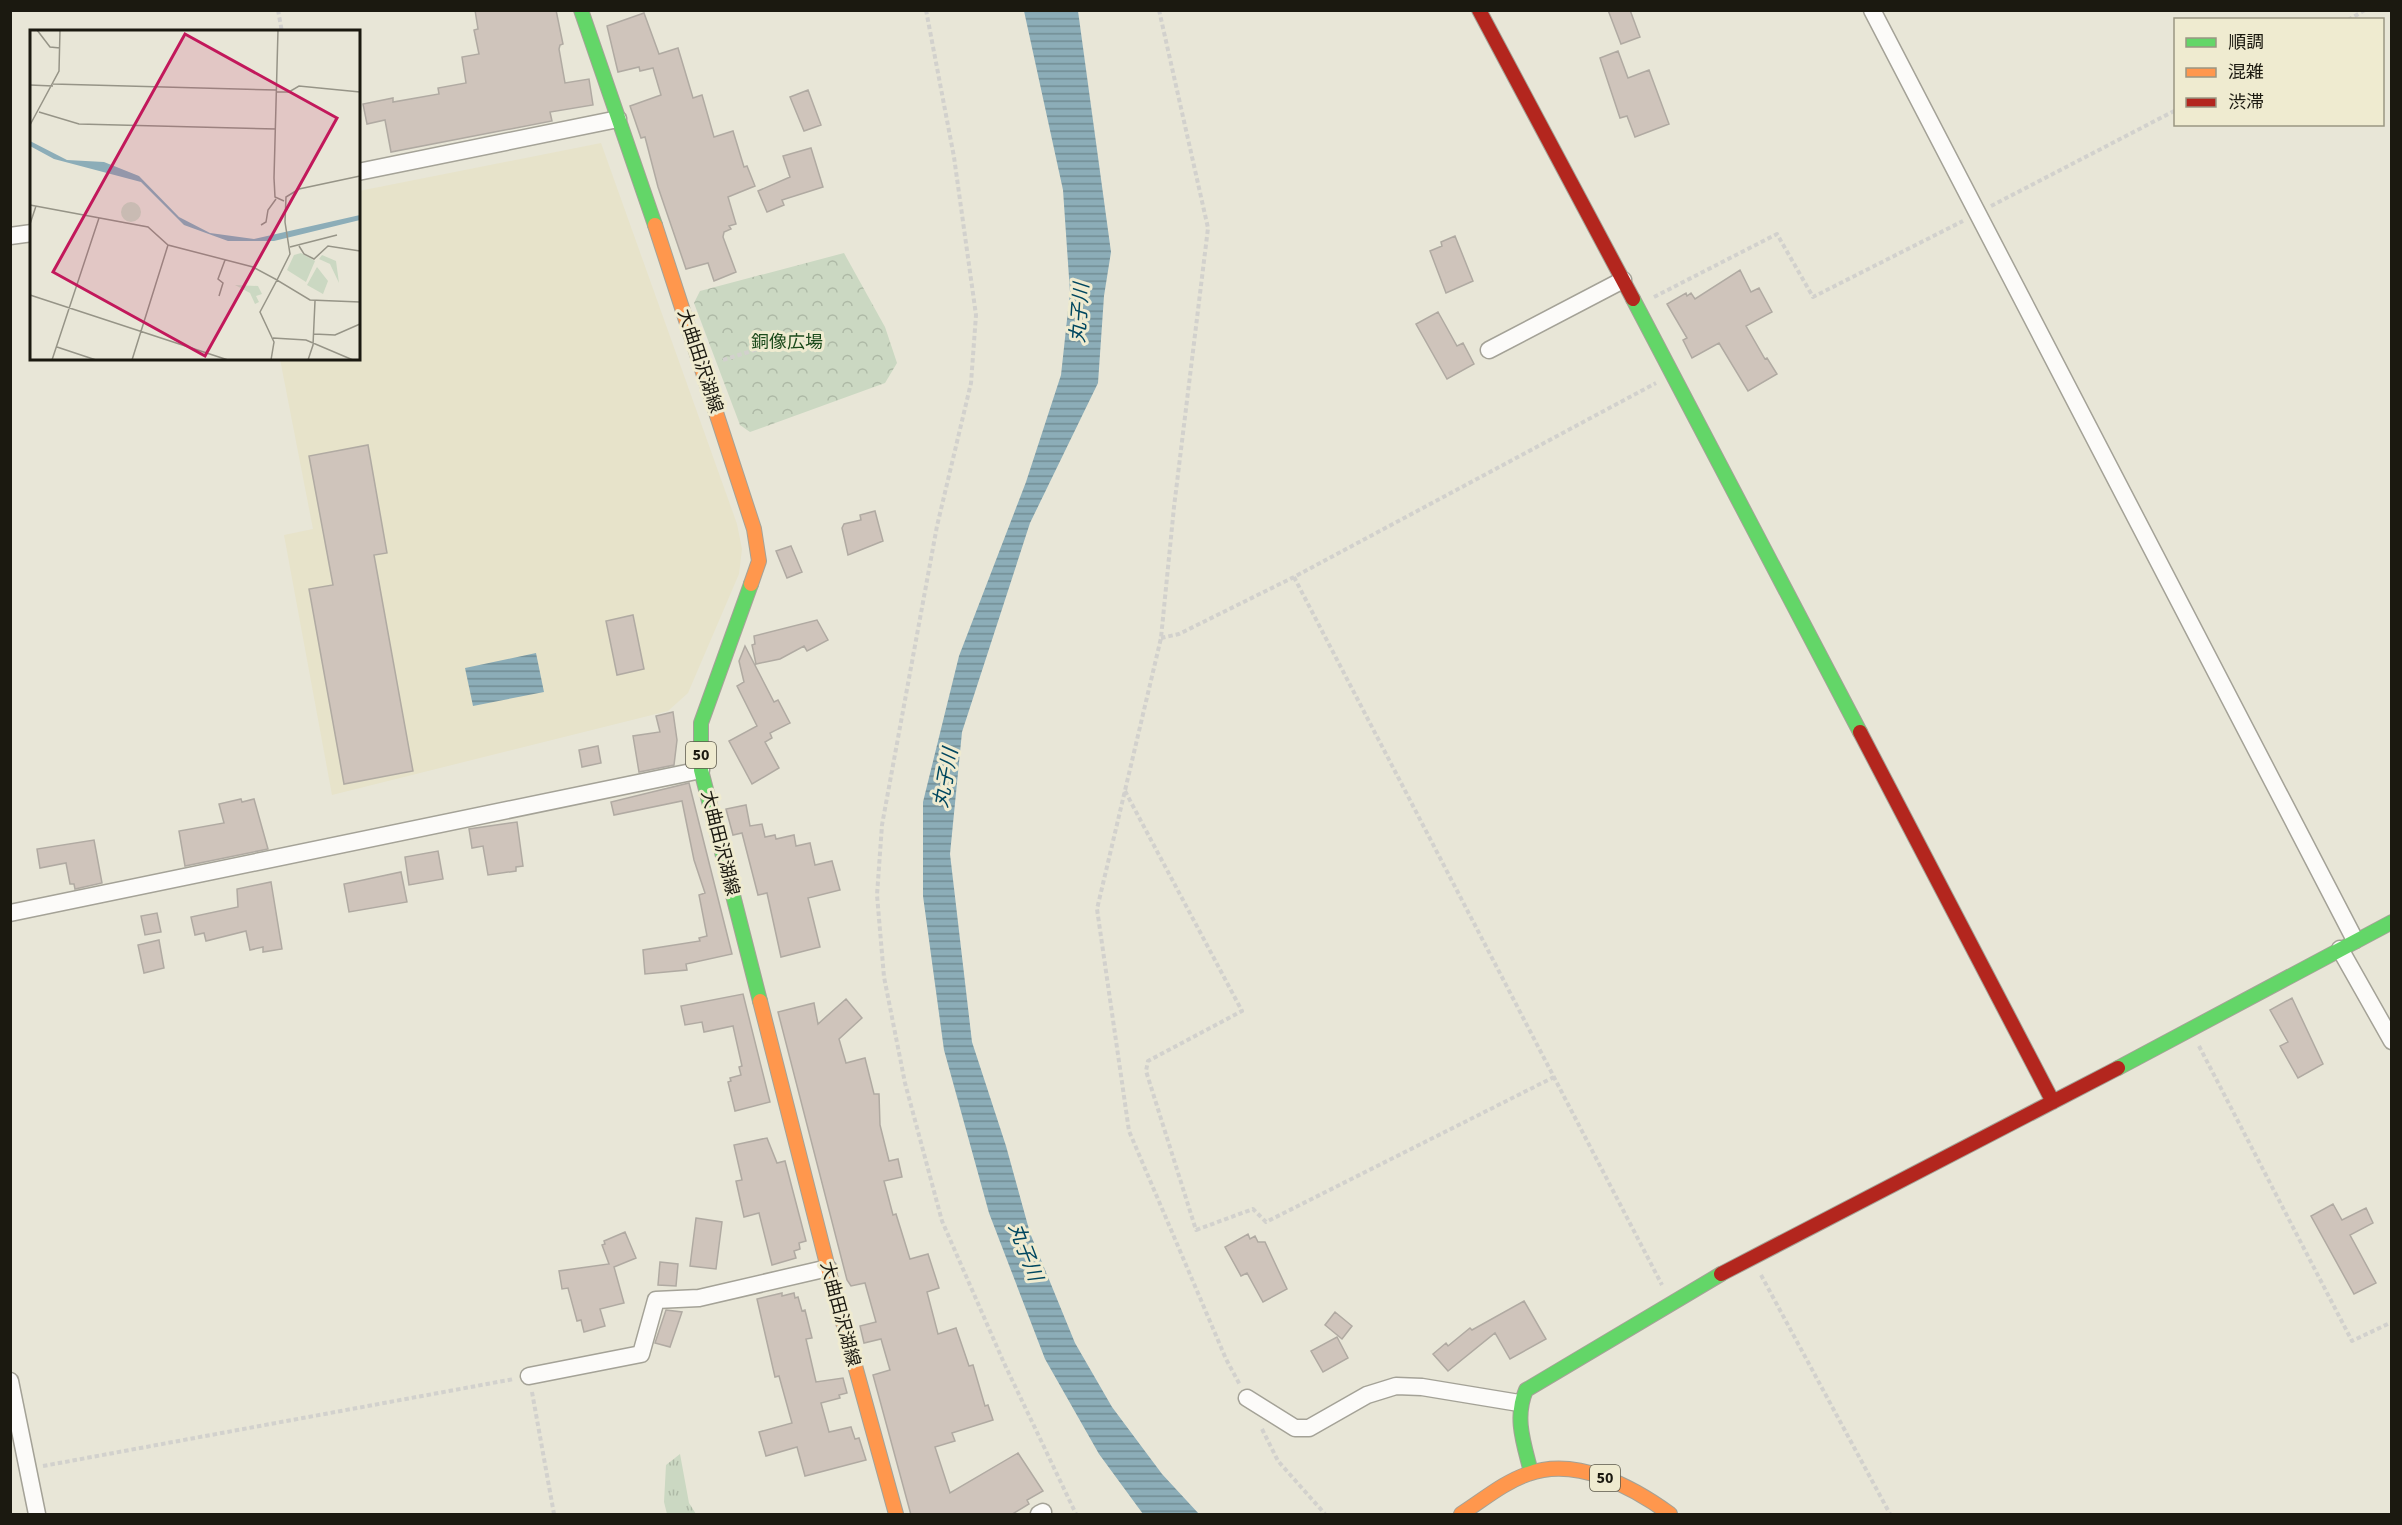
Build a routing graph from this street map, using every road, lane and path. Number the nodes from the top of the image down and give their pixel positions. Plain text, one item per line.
1 (278, 10) edge
2 (581, 10) edge
3 (926, 10) edge
4 (1159, 10) edge
5 (1479, 10) edge
6 (1872, 10) edge
7 (2365, 10) edge
8 (2351, 18) edge
9 (282, 30) edge
10 (2174, 111) edge
11 (618, 119) junction
12 (360, 172) edge
13 (1978, 214) junction
14 (30, 232) edge
15 (10, 236) edge
16 (1623, 280) junction
17 (1637, 306) junction
18 (799, 336) dead end
19 (1489, 350) dead end
20 (703, 367) junction
21 (1673, 374) junction
22 (1294, 577) junction
23 (1161, 638) junction
24 (701, 770) junction
25 (1125, 791) junction
26 (10, 913) edge
27 (2391, 922) edge
28 (2355, 940) junction
29 (2340, 949) junction
30 (2190, 1029) junction
31 (2391, 1041) edge
32 (1554, 1077) junction
33 (2053, 1102) junction
34 (1752, 1257) junction
35 (828, 1268) junction
36 (1670, 1302) junction
37 (2391, 1322) edge
38 (529, 1376) junction
39 (10, 1381) edge
40 (1247, 1398) junction
41 (1519, 1403) junction
42 (28, 1468) junction
43 (1531, 1472) junction
44 (37, 1515) edge
45 (554, 1515) edge
46 (896, 1515) edge
47 (1076, 1515) edge
48 (1325, 1515) edge
49 (1461, 1515) edge
50 (1670, 1515) edge
51 (1890, 1515) edge

1 - 9 path
2 - 11 street, 大曲田沢湖線 / 50
3 - 47 path
4 - 23 path
5 - 16 street
6 - 13 street
7 - 8 path
10 - 13 path
11 - 12 street
11 - 20 street, 大曲田沢湖線 / 50
13 - 17 path
13 - 28 street
14 - 15 street
16 - 17 street
16 - 19 street
17 - 21 street
18 - 20 path
20 - 24 street, 大曲田沢湖線 / 50
21 - 22 path
21 - 33 street
22 - 23 path
22 - 32 path
23 - 25 path
24 - 26 street
24 - 35 street, 大曲田沢湖線 / 50
25 - 32 path
25 - 40 path
27 - 28 street
28 - 29 street
29 - 30 street
29 - 31 street
30 - 33 street
30 - 37 path
32 - 36 path
33 - 34 street
34 - 36 street
34 - 51 path
35 - 38 street
35 - 46 street, 大曲田沢湖線 / 50
36 - 41 street
38 - 42 path
38 - 45 path
39 - 42 street
40 - 41 street
40 - 48 path
41 - 43 street
42 - 44 street
43 - 49 street
43 - 50 street, 50

